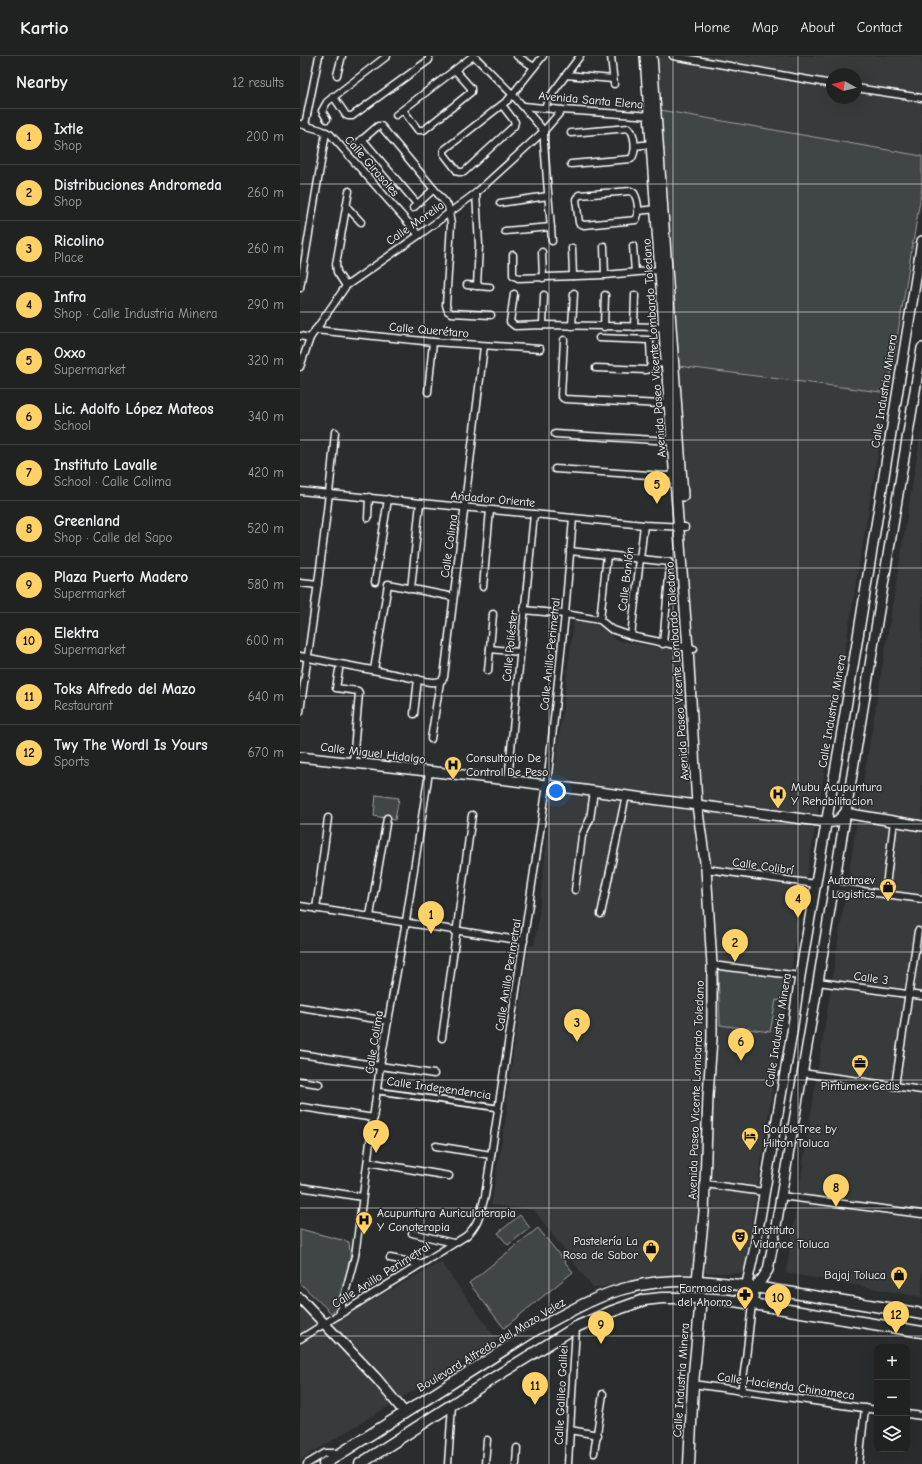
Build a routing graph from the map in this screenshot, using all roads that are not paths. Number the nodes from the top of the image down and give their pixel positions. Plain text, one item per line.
1 (319, 56) edge
2 (342, 56) edge
3 (387, 56) edge
4 (429, 56) edge
5 (517, 56) edge
6 (543, 56) edge
7 (580, 56) edge
8 (612, 56) edge
9 (645, 56) edge
10 (652, 56) edge
11 (673, 56) edge
12 (476, 57) edge
13 (534, 67) junction
14 (455, 70) junction
15 (566, 74) junction
16 (337, 75) dead end
17 (826, 83) edge
18 (862, 89) edge
19 (513, 95) junction
20 (333, 96) junction
21 (922, 98) edge
22 (502, 105) junction
23 (524, 106) junction
24 (545, 108) junction
25 (403, 110) junction
26 (562, 110) junction
27 (396, 115) dead end
28 (652, 116) junction
29 (327, 119) dead end
30 (303, 125) edge
31 (544, 131) junction
32 (326, 132) junction
33 (572, 133) dead end
34 (362, 139) junction
35 (651, 144) junction
36 (356, 145) dead end
37 (635, 146) junction
38 (571, 164) dead end
39 (434, 189) junction
40 (349, 191) dead end
41 (476, 193) junction
42 (548, 196) junction
43 (500, 203) dead end
44 (347, 207) junction
45 (656, 209) junction
46 (638, 211) junction
47 (451, 212) junction
48 (361, 222) dead end
49 (551, 227) junction
50 (505, 231) dead end
51 (419, 235) junction
52 (552, 241) dead end
53 (922, 241) edge
54 (604, 246) dead end
55 (632, 246) dead end
56 (572, 248) dead end
57 (542, 252) dead end
58 (512, 255) dead end
59 (660, 270) junction
60 (635, 272) junction
61 (605, 275) junction
62 (573, 276) junction
63 (543, 278) junction
64 (467, 285) dead end
65 (346, 286) junction
66 (477, 286) junction
67 (490, 287) dead end
68 (300, 288) edge
69 (574, 293) dead end
70 (514, 294) dead end
71 (544, 295) dead end
72 (605, 295) dead end
73 (635, 295) dead end
74 (491, 316) dead end
75 (543, 325) junction
76 (572, 326) junction
77 (604, 327) junction
78 (634, 327) junction
79 (664, 328) junction
80 (315, 330) junction
81 (300, 336) edge
82 (310, 338) junction
83 (600, 338) dead end
84 (564, 340) dead end
85 (433, 342) junction
86 (484, 346) junction
87 (922, 348) edge
88 (540, 349) dead end
89 (670, 363) junction
90 (651, 364) junction
91 (300, 367) edge
92 (596, 368) dead end
93 (428, 392) dead end
94 (669, 403) junction
95 (335, 432) dead end
96 (555, 434) dead end
97 (672, 441) junction
98 (555, 469) dead end
99 (675, 475) junction
100 (300, 491) edge
101 (330, 494) junction
102 (369, 497) junction
103 (388, 499) junction
104 (420, 503) junction
105 (465, 508) junction
106 (490, 510) junction
107 (534, 514) junction
108 (368, 518) dead end
109 (573, 518) junction
110 (644, 525) junction
111 (682, 527) junction
112 (570, 551) junction
113 (607, 555) junction
114 (639, 559) junction
115 (375, 582) dead end
116 (300, 584) edge
117 (318, 585) junction
118 (483, 587) dead end
119 (411, 589) junction
120 (453, 597) junction
121 (524, 610) junction
122 (493, 614) dead end
123 (565, 614) junction
124 (600, 620) junction
125 (631, 636) junction
126 (663, 644) junction
127 (490, 649) junction
128 (691, 649) junction
129 (520, 652) junction
130 (300, 656) edge
131 (307, 658) junction
132 (339, 670) dead end
133 (374, 670) junction
134 (488, 671) dead end
135 (442, 679) junction
136 (418, 680) junction
137 (300, 712) edge
138 (414, 714) dead end
139 (431, 739) dead end
140 (300, 757) edge
141 (353, 762) junction
142 (429, 772) junction
143 (508, 780) junction
144 (547, 785) junction
145 (594, 791) junction
146 (626, 795) junction
147 (697, 805) junction
148 (845, 814) junction
149 (472, 815) dead end
150 (328, 818) dead end
151 (387, 818) dead end
152 (894, 821) junction
153 (826, 822) junction
154 (922, 826) edge
155 (706, 869) junction
156 (816, 884) junction
157 (832, 887) junction
158 (575, 890) dead end
159 (884, 894) junction
160 (922, 899) edge
161 (300, 906) edge
162 (316, 908) junction
163 (601, 914) dead end
164 (370, 916) junction
165 (406, 922) junction
166 (456, 929) junction
167 (918, 931) dead end
168 (524, 940) junction
169 (712, 965) junction
170 (800, 976) junction
171 (818, 982) junction
172 (909, 995) junction
173 (922, 996) edge
174 (300, 1007) edge
175 (388, 1021) junction
176 (792, 1032) junction
177 (808, 1034) junction
178 (442, 1038) dead end
179 (300, 1054) edge
180 (380, 1066) junction
181 (802, 1073) junction
182 (434, 1074) dead end
183 (300, 1081) edge
184 (319, 1084) dead end
185 (895, 1086) junction
186 (922, 1090) edge
187 (377, 1091) junction
188 (302, 1108) dead end
189 (498, 1108) junction
190 (374, 1118) junction
191 (436, 1146) dead end
192 (491, 1155) junction
193 (368, 1162) junction
194 (449, 1176) dead end
195 (705, 1184) junction
196 (300, 1187) edge
197 (764, 1192) junction
198 (781, 1196) junction
199 (362, 1197) junction
200 (922, 1214) edge
201 (412, 1233) dead end
202 (453, 1243) junction
203 (755, 1247) junction
204 (772, 1249) junction
205 (390, 1258) dead end
206 (421, 1264) junction
207 (697, 1280) junction
208 (751, 1286) junction
209 (300, 1298) edge
210 (701, 1298) junction
211 (747, 1303) junction
212 (339, 1314) junction
213 (922, 1314) edge
214 (325, 1324) junction
215 (576, 1327) junction
216 (922, 1332) edge
217 (300, 1339) edge
218 (693, 1384) junction
219 (741, 1392) junction
220 (602, 1394) dead end
221 (452, 1405) junction
222 (865, 1408) junction
223 (874, 1410) edge
224 (405, 1413) junction
225 (910, 1414) edge
226 (922, 1416) edge
227 (570, 1430) junction
228 (598, 1435) junction
229 (487, 1440) dead end
230 (517, 1448) dead end
231 (594, 1453) dead end
232 (341, 1454) junction
233 (307, 1464) edge
234 (324, 1464) edge
235 (360, 1464) edge
236 (448, 1464) edge
237 (485, 1464) edge
238 (516, 1464) edge
239 (568, 1464) edge
240 (689, 1464) edge
241 (859, 1464) edge

1 - 30 street
2 - 16 street
3 - 20 street
4 - 20 street
5 - 13 street
6 - 13 street
7 - 15 street
8 - 15 street
9 - 28 main road, Avenida Paseo Vicente Lombardo Toledano
10 - 28 main road, Avenida Paseo Vicente Lombardo Toledano
11 - 17 street
12 - 14 street
12 - 19 street, Avenida Santa Elena
13 - 19 street
14 - 25 street
14 - 25 street
15 - 24 street
18 - 21 street
19 - 22 street
19 - 23 street, Avenida Santa Elena
20 - 29 street
22 - 22 street
23 - 24 street, Avenida Santa Elena
23 - 31 street, Avenida Santa Elena
24 - 26 street, Avenida Santa Elena
25 - 27 street
26 - 28 street, Avenida Santa Elena
26 - 31 street, Calle Morelia
28 - 35 main road, Avenida Paseo Vicente Lombardo Toledano
28 - 89 main road, Avenida Paseo Vicente Lombardo Toledano
30 - 32 street, Calle Girasoles
31 - 41 street, Calle Morelia
31 - 42 street
32 - 51 street, Calle Girasoles
32 - 68 street
33 - 37 street
34 - 36 street
34 - 39 street
34 - 39 street
35 - 37 street
35 - 45 main road, Avenida Paseo Vicente Lombardo Toledano
37 - 38 street
39 - 47 street
40 - 44 street
41 - 47 street, Calle Morelia
41 - 66 street
42 - 43 street
42 - 49 street
44 - 48 street
44 - 65 street
45 - 46 street
45 - 59 main road, Avenida Paseo Vicente Lombardo Toledano
46 - 46 street
47 - 51 street, Calle Morelia
47 - 74 street
49 - 50 street
49 - 52 street
51 - 65 street, Calle Morelia
53 - 153 main road, Calle Industria Minera
54 - 61 street
55 - 60 street
56 - 62 street
57 - 63 street
58 - 63 street
59 - 60 street
59 - 79 main road, Avenida Paseo Vicente Lombardo Toledano
60 - 61 street
61 - 62 street
62 - 63 street
64 - 66 street
65 - 80 street, Calle Morelia
66 - 67 street
69 - 76 street
70 - 75 street
71 - 75 street
72 - 77 street
73 - 78 street
75 - 76 street
76 - 77 street
77 - 78 street
78 - 79 street
79 - 89 main road, Avenida Paseo Vicente Lombardo Toledano
80 - 82 street, Calle Morelia
80 - 85 street, Calle Querétaro
81 - 82 street
82 - 91 street, Calle Morelia
83 - 90 street
84 - 94 street
85 - 86 street, Calle Querétaro
85 - 93 street
86 - 88 street, Calle Querétaro
86 - 105 street, Calle Colima
87 - 148 main road, Calle Industria Minera
89 - 90 street
89 - 94 main road, Avenida Paseo Vicente Lombardo Toledano
89 - 111 main road, Avenida Paseo Vicente Lombardo Toledano
90 - 92 street
94 - 97 main road, Avenida Paseo Vicente Lombardo Toledano
95 - 101 street
96 - 97 street
97 - 99 main road, Avenida Paseo Vicente Lombardo Toledano
98 - 99 street
99 - 111 main road, Avenida Paseo Vicente Lombardo Toledano
100 - 101 street, Andador Oriente
101 - 102 street, Andador Oriente
101 - 117 street
102 - 103 street, Andador Oriente
102 - 108 street
103 - 104 street, Andador Oriente
103 - 115 street
104 - 105 street, Andador Oriente
104 - 119 street
105 - 106 street, Andador Oriente
105 - 120 street, Calle Colima
106 - 107 street, Andador Oriente
106 - 118 street
107 - 109 street, Andador Oriente
107 - 121 street, Calle Poliéster
109 - 110 street, Andador Oriente
109 - 112 street, Calle Anillo Perimetral
110 - 111 street, Andador Oriente
110 - 114 street, Calle Banlón
111 - 128 main road, Avenida Paseo Vicente Lombardo Toledano
112 - 113 street
112 - 123 street, Calle Anillo Perimetral
113 - 114 street
113 - 124 street
114 - 125 street, Calle Banlón
114 - 126 street
116 - 117 street
117 - 131 street
119 - 120 street
119 - 133 street
120 - 135 street, Calle Colima
121 - 123 street
121 - 129 street, Calle Poliéster
122 - 127 street
123 - 124 street
123 - 144 street, Calle Anillo Perimetral
124 - 125 street
125 - 126 street
126 - 128 street
127 - 129 street
127 - 134 street
128 - 147 main road, Avenida Paseo Vicente Lombardo Toledano
129 - 143 street, Calle Poliéster
130 - 131 street
131 - 133 street
131 - 137 street
132 - 141 street
133 - 136 street
135 - 136 street
135 - 139 street, Calle Colima
136 - 138 street
140 - 141 main road, Calle Miguel Hidalgo
141 - 142 main road, Calle Miguel Hidalgo
142 - 143 main road, Calle Miguel Hidalgo
142 - 165 street, Calle Colima
143 - 144 main road, Calle Miguel Hidalgo
144 - 145 main road, Calle Miguel Hidalgo
144 - 168 street, Calle Anillo Perimetral
145 - 146 main road, Calle Miguel Hidalgo
145 - 158 street
146 - 147 main road, Calle Miguel Hidalgo
146 - 163 street
147 - 153 main road, Calle Miguel Hidalgo
147 - 155 main road, Avenida Paseo Vicente Lombardo Toledano
148 - 152 main road
148 - 153 main road, Calle Miguel Hidalgo
148 - 157 main road, Calle Industria Minera
149 - 166 street
150 - 162 street
151 - 164 street
152 - 154 main road
152 - 159 street
153 - 156 main road, Calle Industria Minera
155 - 156 street, Calle Colibrí
155 - 169 main road, Avenida Paseo Vicente Lombardo Toledano
156 - 170 main road, Calle Industria Minera
157 - 159 street
157 - 171 main road, Calle Industria Minera
159 - 160 street
161 - 162 street
162 - 164 street
164 - 165 street
165 - 166 street
165 - 175 street, Calle Colima
166 - 168 street
166 - 178 street
167 - 172 street
168 - 189 street, Calle Anillo Perimetral
169 - 170 street
169 - 195 main road, Avenida Paseo Vicente Lombardo Toledano
170 - 176 main road, Calle Industria Minera
171 - 172 street, Calle 3
171 - 177 main road, Calle Industria Minera
172 - 173 street, Calle 3
172 - 185 street
174 - 175 street
175 - 180 street, Calle Colima
176 - 177 main road
176 - 197 main road, Calle Industria Minera
177 - 181 main road, Calle Industria Minera
179 - 180 street, Calle Independencia
180 - 182 street, Calle Independencia
180 - 187 street, Calle Colima
181 - 185 street
181 - 198 main road, Calle Industria Minera
183 - 184 street
185 - 186 street
187 - 189 street, Calle Independencia
187 - 190 street, Calle Colima
188 - 190 street
189 - 192 street, Calle Anillo Perimetral
190 - 193 street, Calle Colima
191 - 192 street
192 - 202 street, Calle Anillo Perimetral
193 - 194 street
193 - 199 street, Calle Colima
195 - 197 street
195 - 207 main road, Avenida Paseo Vicente Lombardo Toledano
196 - 199 street
197 - 203 main road, Calle Industria Minera
198 - 200 street
198 - 204 main road, Calle Industria Minera
199 - 212 street, Calle Colima
201 - 202 street
202 - 206 street, Calle Anillo Perimetral
203 - 204 main road
203 - 208 main road, Calle Industria Minera
204 - 208 main road, Calle Industria Minera
205 - 206 street
206 - 212 street, Calle Anillo Perimetral
207 - 208 main road, Boulevard Alfredo del Mazo Velez
207 - 224 main road, Boulevard Alfredo del Mazo Velez
208 - 211 main road, Calle Industria Minera
208 - 213 main road, Boulevard Alfredo del Mazo Velez
209 - 214 main road
210 - 211 main road
210 - 215 main road
210 - 218 main road, Calle Industria Minera
211 - 216 main road
211 - 219 street
212 - 214 street, Calle Anillo Perimetral
214 - 217 street, Calle Anillo Perimetral
214 - 224 main road
215 - 221 main road
215 - 227 street, Calle Galileo Galilei
218 - 219 street, Calle Hacienda Chinameca
218 - 240 main road, Calle Industria Minera
219 - 222 street, Calle Hacienda Chinameca
220 - 228 street
221 - 235 main road
221 - 236 street
222 - 223 street, Calle Hacienda Chinameca
222 - 241 street
224 - 232 main road, Boulevard Alfredo del Mazo Velez
225 - 226 street
227 - 228 street
227 - 239 street, Calle Galileo Galilei
228 - 231 street
229 - 237 street
230 - 238 street
232 - 233 street
232 - 234 main road, Boulevard Alfredo del Mazo Velez

